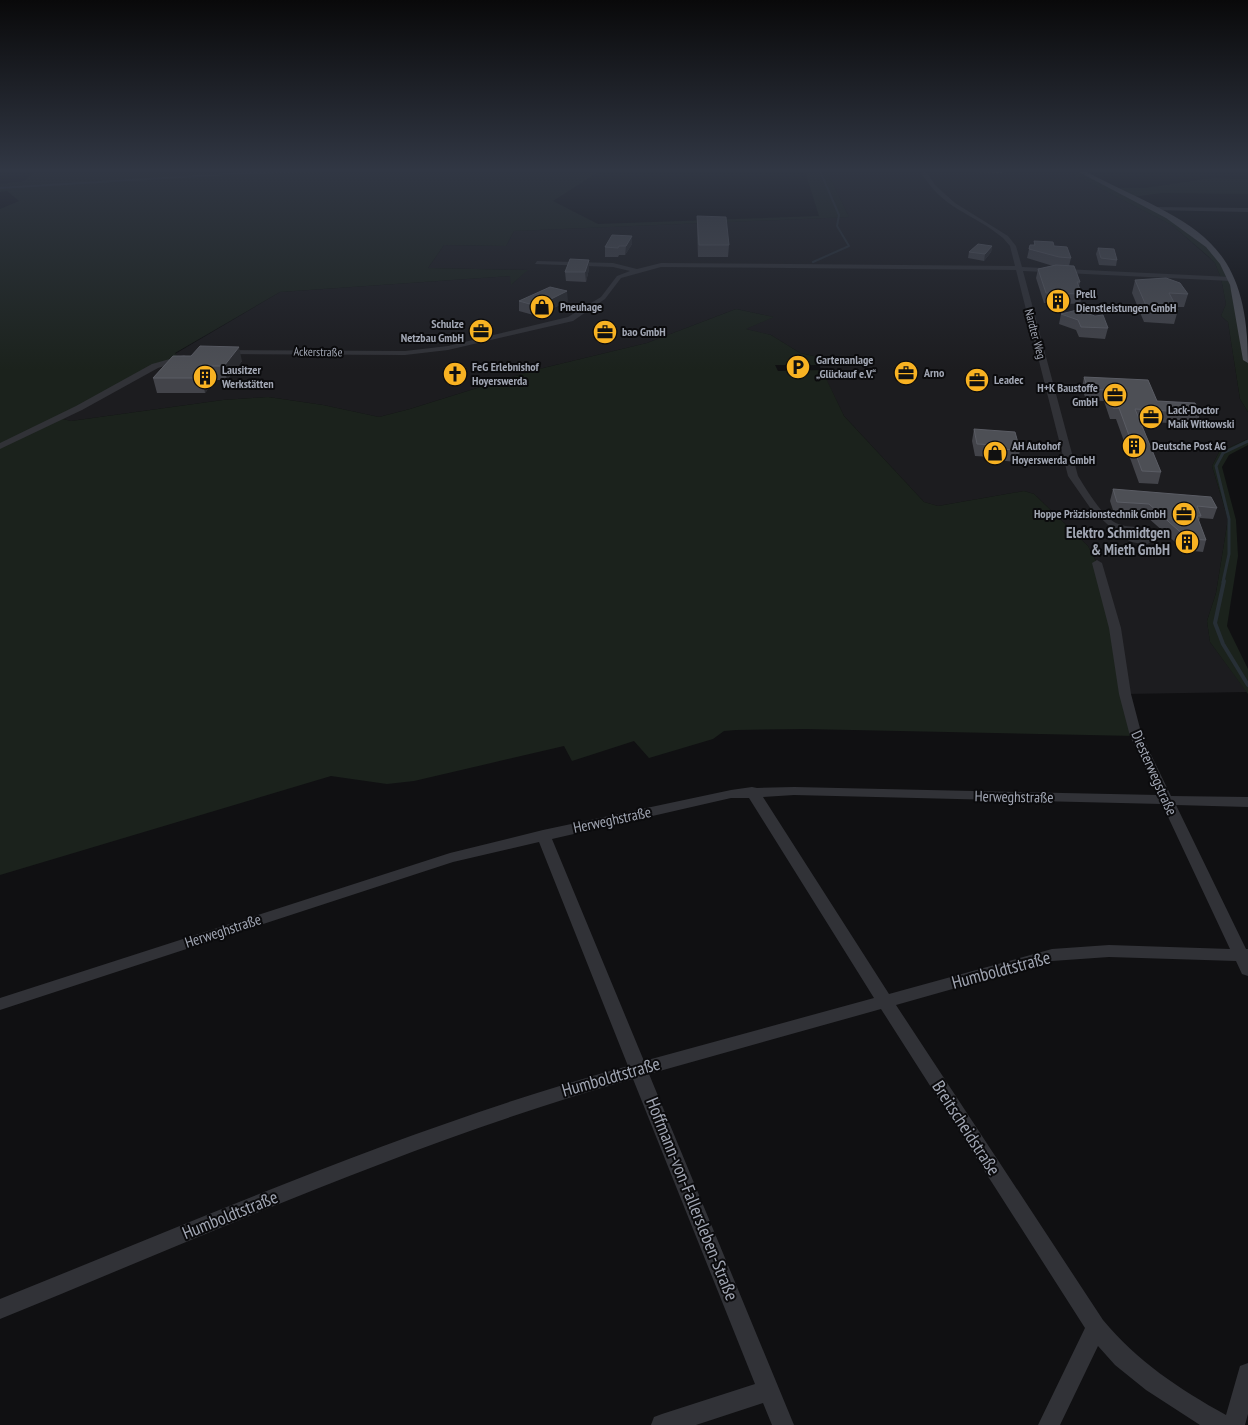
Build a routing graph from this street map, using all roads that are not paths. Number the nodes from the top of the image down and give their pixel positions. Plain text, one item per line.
1 (1006, 238) edge
2 (1200, 238) edge
3 (536, 263) dead end
4 (1017, 268) junction
5 (634, 270) junction
6 (1231, 279) junction
7 (215, 352) edge
8 (195, 355) edge
9 (1248, 360) edge
10 (0, 446) edge
11 (1113, 525) dead end
12 (1097, 563) dead end
13 (752, 792) junction
14 (1165, 800) junction
15 (1248, 802) edge
16 (543, 835) junction
17 (1246, 960) edge
18 (885, 1002) junction
19 (0, 1004) edge
20 (639, 1069) junction
21 (0, 1309) edge
22 (1096, 1327) junction
23 (1248, 1374) edge
24 (769, 1390) junction
25 (662, 1425) edge
26 (783, 1425) edge
27 (1049, 1425) edge
28 (1222, 1425) edge
29 (1234, 1425) edge

1 - 4 street, Nardter Weg
2 - 6 main road
3 - 5 street, Ackerstraße
4 - 5 street, Ackerstraße
4 - 6 street, Ackerstraße
4 - 11 street, Nardter Weg
5 - 7 street, Ackerstraße
6 - 9 main road
8 - 10 street
12 - 14 street, Diesterwegstraße
13 - 14 street, Herweghstraße
13 - 16 street, Herweghstraße
13 - 18 street, Breitscheidstraße
14 - 15 street, Herweghstraße
14 - 17 street, Diesterwegstraße
16 - 19 street, Herweghstraße
16 - 20 street, Hoffmann-von-Fallersleben-Straße
17 - 18 street, Humboldtstraße
18 - 20 street, Humboldtstraße
18 - 22 street, Breitscheidstraße
20 - 21 street, Humboldtstraße
20 - 24 street, Hoffmann-von-Fallersleben-Straße
22 - 27 street
22 - 28 street, Breitscheidstraße
23 - 29 street
24 - 25 street
24 - 26 street, Hoffmann-von-Fallersleben-Straße

